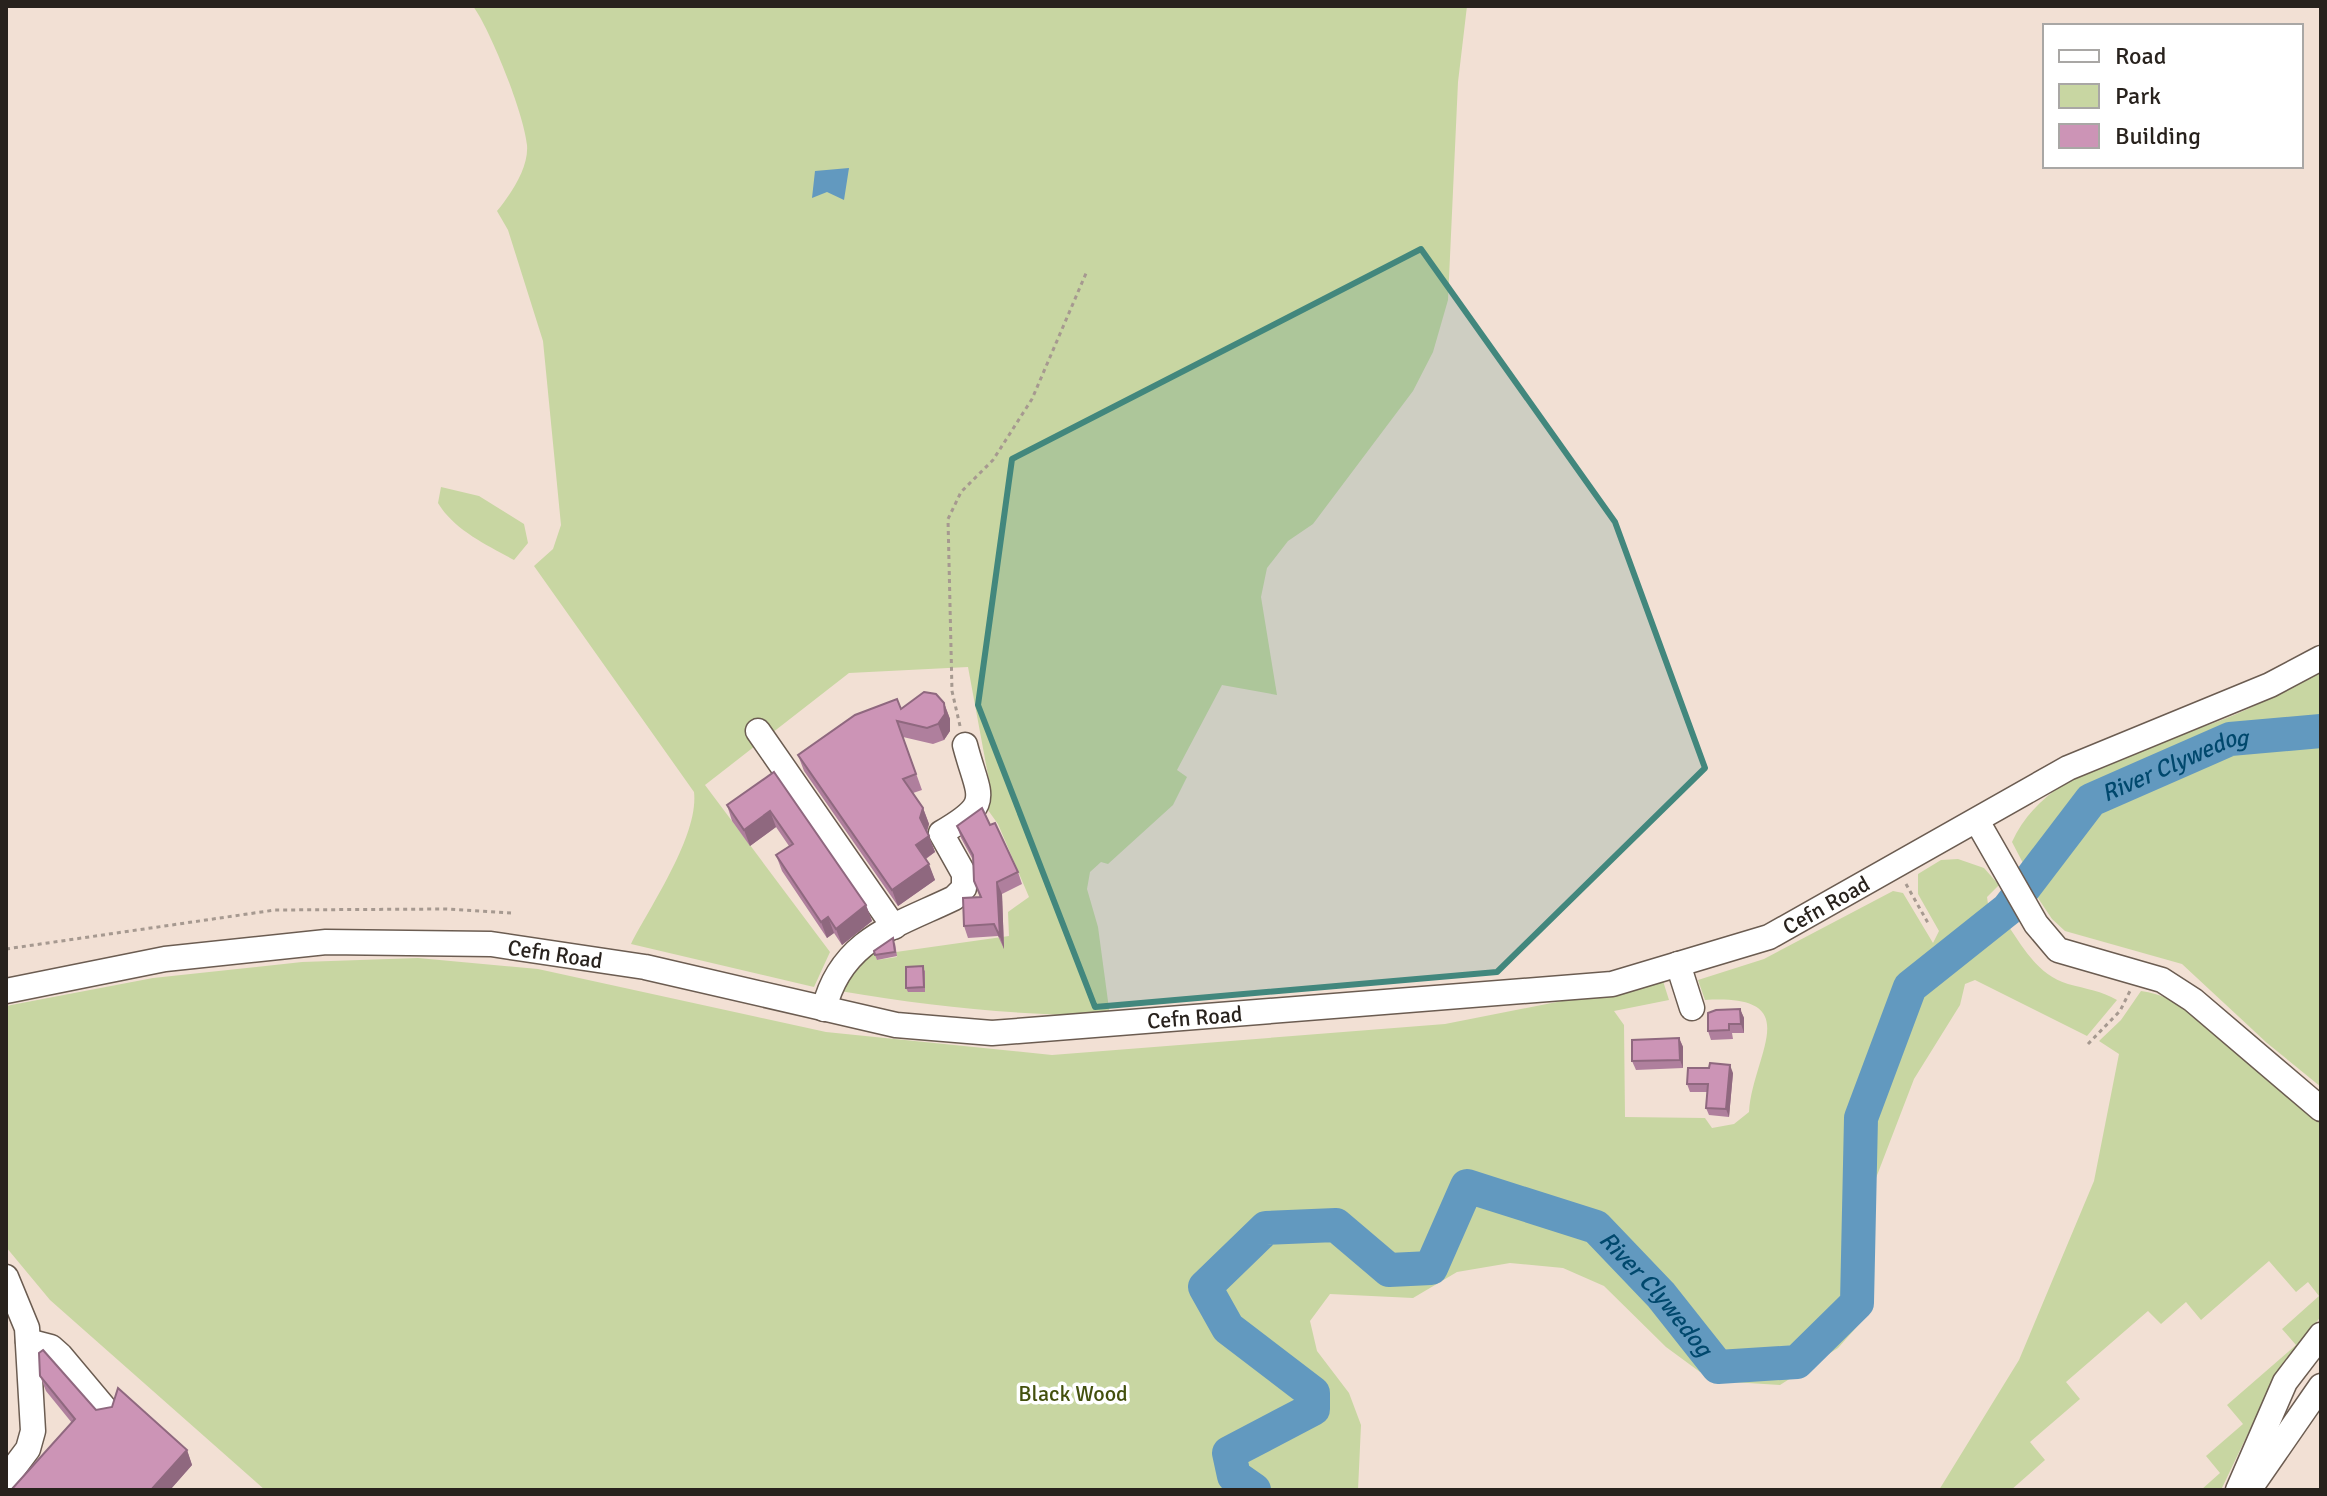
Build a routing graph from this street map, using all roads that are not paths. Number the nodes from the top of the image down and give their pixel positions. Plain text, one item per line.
1 (2321, 658) edge
2 (758, 731) dead end
3 (965, 745) road end
4 (1977, 821) junction
5 (894, 927) junction
6 (1678, 964) junction
7 (6, 991) edge
8 (1692, 1008) dead end
9 (824, 1009) junction
10 (2321, 1109) edge
11 (6, 1277) edge
12 (2321, 1335) edge
13 (28, 1341) junction
14 (2321, 1386) edge
15 (107, 1411) edge
16 (7, 1477) edge
17 (2238, 1490) edge
18 (2249, 1490) edge

1 - 4 street, Cefn Road
2 - 5 street
3 - 5 street
4 - 6 street, Cefn Road
4 - 10 street
5 - 9 street
6 - 8 street
6 - 9 street, Cefn Road
7 - 9 street, Cefn Road
11 - 13 street
12 - 17 street
13 - 15 street
13 - 16 street
14 - 18 street

